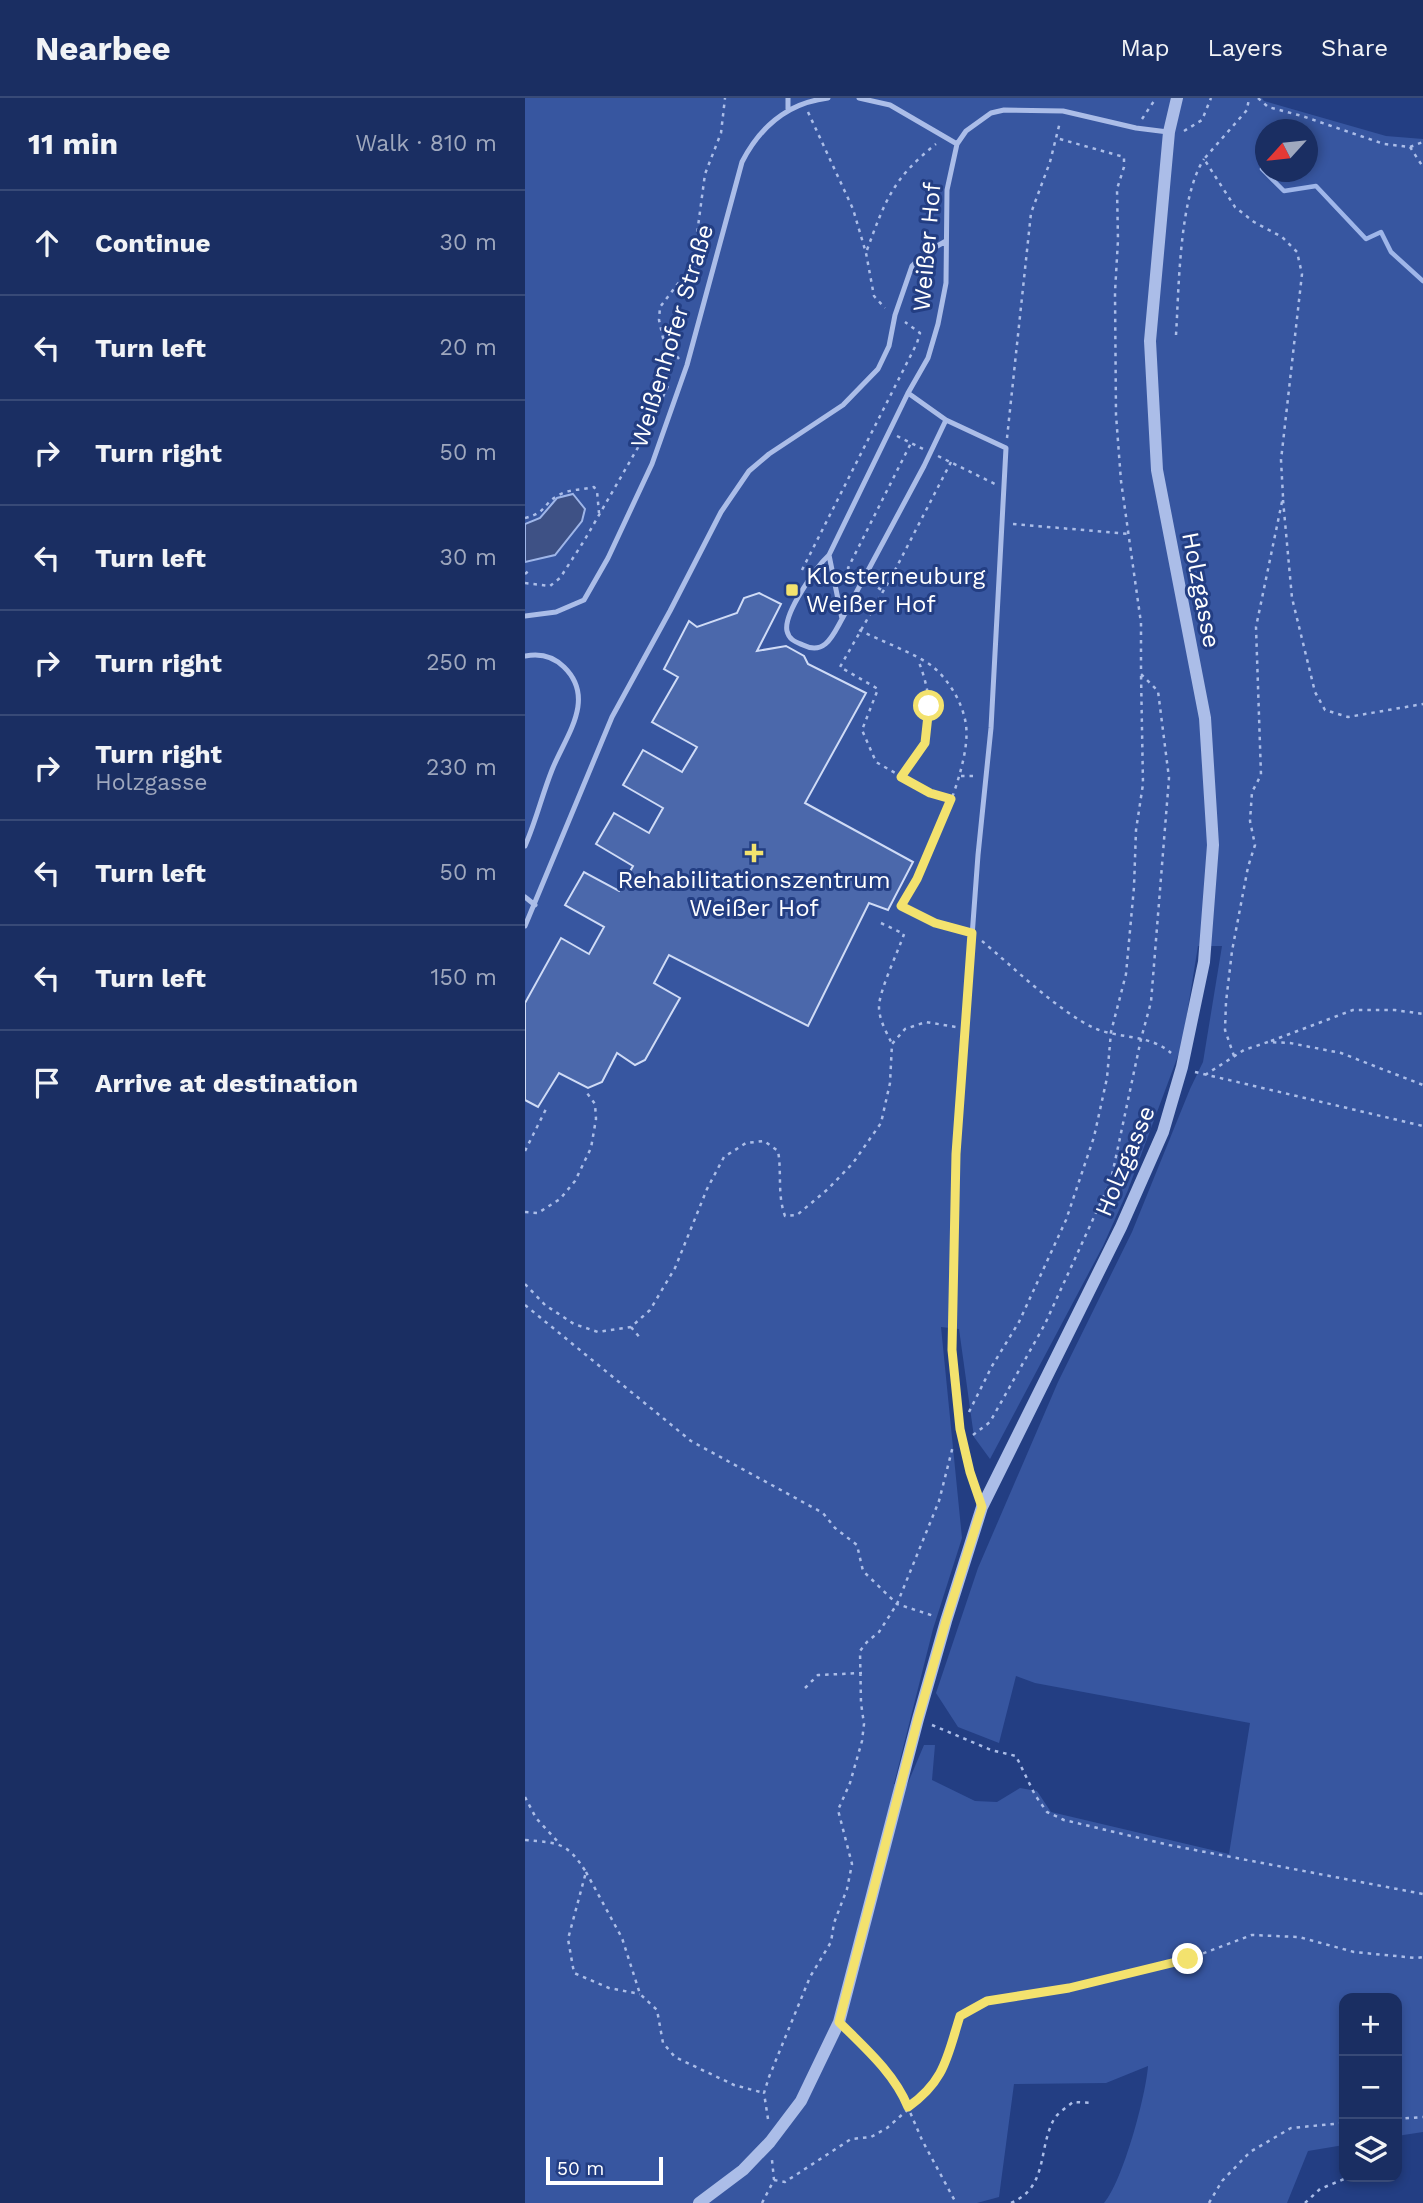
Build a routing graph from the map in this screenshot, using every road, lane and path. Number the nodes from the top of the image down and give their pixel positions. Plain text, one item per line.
1 (725, 98) edge
2 (788, 98) edge
3 (828, 98) edge
4 (859, 98) edge
5 (1156, 98) edge
6 (1177, 98) edge
7 (1211, 98) edge
8 (1249, 98) edge
9 (1258, 98) edge
10 (803, 103) junction
11 (788, 109) junction
12 (1059, 125) dead end
13 (1136, 128) junction
14 (1169, 132) junction
15 (944, 137) junction
16 (1056, 138) junction
17 (1423, 142) edge
18 (957, 144) junction
19 (1410, 147) junction
20 (1204, 159) junction
21 (1423, 167) edge
22 (946, 241) junction
23 (866, 253) junction
24 (895, 315) junction
25 (1176, 335) dead end
26 (687, 365) junction
27 (908, 393) junction
28 (946, 421) junction
29 (911, 443) dead end
30 (1006, 448) junction
31 (951, 463) dead end
32 (1283, 497) junction
33 (600, 514) junction
34 (525, 517) edge
35 (1003, 523) junction
36 (1130, 534) junction
37 (829, 555) junction
38 (531, 569) dead end
39 (525, 573) edge
40 (798, 578) dead end
41 (864, 579) junction
42 (525, 583) edge
43 (883, 591) junction
44 (525, 616) edge
45 (842, 619) junction
46 (859, 630) junction
47 (525, 656) edge
48 (918, 659) junction
49 (1141, 674) junction
50 (1423, 704) edge
51 (901, 777) junction
52 (951, 799) junction
53 (525, 846) edge
54 (525, 897) edge
55 (535, 905) junction
56 (881, 923) dead end
57 (525, 926) edge
58 (972, 933) junction
59 (1423, 1014) edge
60 (966, 1030) junction
61 (1111, 1032) junction
62 (1141, 1038) junction
63 (1268, 1042) junction
64 (892, 1044) junction
65 (1234, 1056) junction
66 (1182, 1067) junction
67 (1423, 1085) edge
68 (587, 1093) dead end
69 (546, 1109) dead end
70 (1423, 1126) edge
71 (525, 1151) edge
72 (525, 1212) edge
73 (525, 1284) edge
74 (525, 1305) edge
75 (631, 1327) junction
76 (641, 1339) dead end
77 (960, 1429) junction
78 (964, 1442) junction
79 (982, 1507) junction
80 (897, 1604) junction
81 (946, 1621) junction
82 (862, 1673) junction
83 (805, 1688) dead end
84 (918, 1719) junction
85 (525, 1797) edge
86 (525, 1840) edge
87 (559, 1843) junction
88 (586, 1872) junction
89 (1423, 1894) edge
90 (1423, 1957) edge
91 (641, 1994) junction
92 (839, 2022) junction
93 (764, 2093) junction
94 (1093, 2103) dead end
95 (908, 2107) junction
96 (1423, 2116) edge
97 (1402, 2118) edge
98 (1339, 2123) edge
99 (770, 2142) junction
100 (1339, 2181) edge
101 (699, 2203) edge
102 (762, 2203) edge
103 (956, 2203) edge
104 (1011, 2203) edge
105 (1209, 2203) edge
106 (1305, 2203) edge

1 - 26 path
2 - 11 lane
3 - 10 lane, Weißenhofer Straße
4 - 15 lane
5 - 13 path
6 - 14 street, Holzgasse
7 - 14 path
8 - 20 path
9 - 19 path
10 - 11 lane, Weißenhofer Straße
10 - 23 path
11 - 26 lane, Weißenhofer Straße
12 - 16 path
13 - 14 lane
13 - 18 lane
14 - 66 street, Holzgasse
15 - 18 lane
15 - 23 path
16 - 30 path
16 - 36 path
17 - 19 path
18 - 22 lane, Weißer Hof
19 - 21 path
20 - 25 path
20 - 32 path
22 - 24 lane
22 - 27 lane, Weißer Hof
23 - 24 path
24 - 40 path
24 - 55 lane
26 - 33 path
26 - 44 lane, Weißenhofer Straße
27 - 28 lane
27 - 37 lane, Weißer Hof
28 - 30 lane
28 - 41 lane
29 - 41 path
30 - 35 lane
31 - 43 path
32 - 50 path
32 - 65 path
33 - 34 path
33 - 42 path
35 - 36 path
35 - 58 lane
36 - 49 path
37 - 45 lane
37 - 45 lane, Weißer Hof
38 - 39 path
41 - 43 path
41 - 45 lane
43 - 46 path
46 - 48 path
46 - 51 path
47 - 53 lane
48 - 51 path
48 - 52 path
49 - 61 path
49 - 62 path
51 - 52 path
52 - 58 path
54 - 55 lane
55 - 57 lane
56 - 64 path
58 - 60 lane
58 - 61 path
59 - 63 path
60 - 64 path
60 - 77 lane
61 - 62 path
61 - 77 path
62 - 66 path
62 - 78 path
63 - 65 path
63 - 67 path
64 - 75 path
65 - 70 path
66 - 79 street, Holzgasse
68 - 72 path
69 - 71 path
73 - 75 path
74 - 80 path
75 - 76 path
77 - 78 lane
77 - 80 path
78 - 79 lane
79 - 81 street, Holzgasse
80 - 81 path
80 - 82 path
81 - 84 street, Holzgasse
82 - 83 path
82 - 93 path
84 - 89 path
84 - 92 street, Holzgasse
85 - 87 path
86 - 87 path
87 - 88 path
88 - 91 path
88 - 91 path
90 - 95 path
91 - 93 path
92 - 95 path
92 - 99 street, Holzgasse
93 - 99 path
94 - 104 path
95 - 102 path
95 - 103 path
96 - 97 path
98 - 105 path
99 - 101 street, Holzgasse
100 - 106 path

